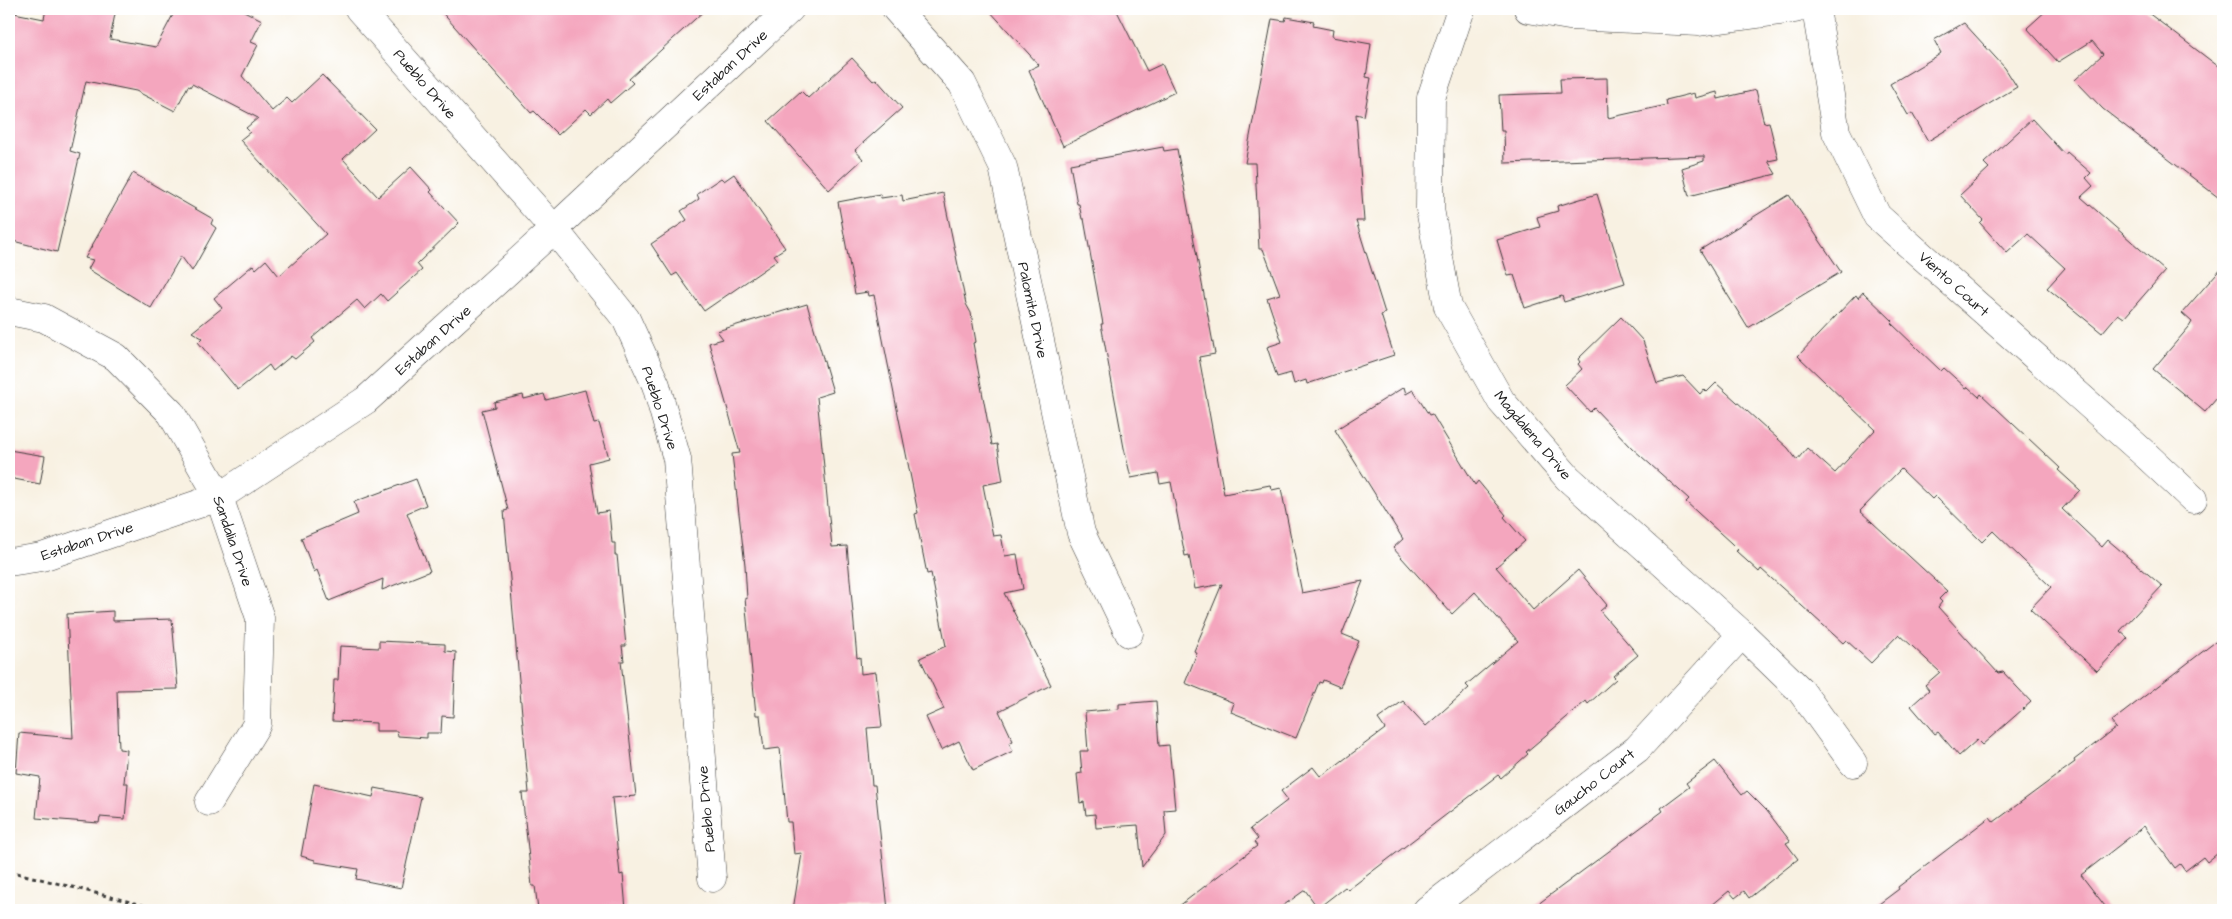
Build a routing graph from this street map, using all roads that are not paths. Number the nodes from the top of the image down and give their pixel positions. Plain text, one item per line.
1 (359, 9) edge
2 (790, 9) edge
3 (896, 9) edge
4 (1460, 9) edge
5 (1528, 9) edge
6 (1795, 9) edge
7 (1816, 9) edge
8 (554, 229) junction
9 (9, 311) edge
10 (219, 497) junction
11 (2193, 500) dead end
12 (9, 562) edge
13 (1129, 634) dead end
14 (1742, 634) junction
15 (1853, 763) dead end
16 (209, 802) dead end
17 (712, 878) dead end
18 (1427, 910) edge

1 - 8 street, Pueblo Drive
2 - 8 street, Estaban Drive
3 - 13 street, Palomita Drive
4 - 14 street, Magdalena Drive
5 - 6 street
7 - 11 street, Viento Court
8 - 10 street, Estaban Drive
8 - 17 street, Pueblo Drive
9 - 10 street, Sandalia Drive
10 - 12 street, Estaban Drive
10 - 16 street, Sandalia Drive
14 - 15 street, Magdalena Drive
14 - 18 street, Gaucho Court

